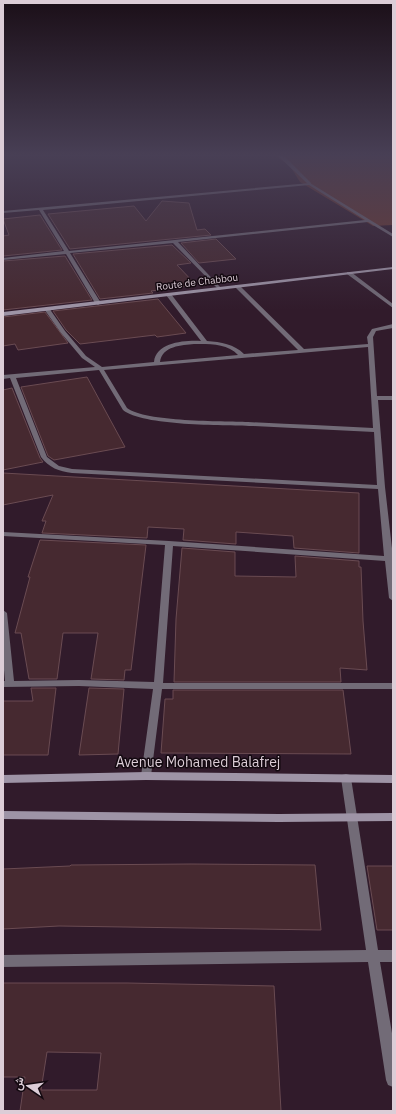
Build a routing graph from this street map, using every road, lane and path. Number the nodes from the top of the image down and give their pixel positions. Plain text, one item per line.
1 (73, 206) edge
2 (345, 206) edge
3 (41, 209) junction
4 (3, 212) edge
5 (369, 221) junction
6 (393, 236) edge
7 (174, 241) junction
8 (67, 252) junction
9 (3, 259) edge
10 (393, 268) edge
11 (349, 273) junction
12 (237, 286) junction
13 (219, 289) junction
14 (169, 294) junction
15 (98, 303) junction
16 (393, 306) edge
17 (47, 309) junction
18 (3, 314) edge
19 (393, 326) edge
20 (205, 342) junction
21 (371, 345) junction
22 (303, 351) junction
23 (242, 356) junction
24 (157, 364) junction
25 (100, 368) junction
26 (12, 376) junction
27 (3, 377) edge
28 (375, 398) junction
29 (393, 398) edge
30 (377, 430) junction
31 (381, 487) junction
32 (3, 534) edge
33 (169, 543) junction
34 (391, 559) edge
35 (393, 598) edge
36 (3, 613) edge
37 (7, 684) edge
38 (158, 686) junction
39 (393, 686) edge
40 (146, 776) junction
41 (346, 778) junction
42 (3, 779) edge
43 (393, 779) edge
44 (3, 815) edge
45 (351, 816) junction
46 (393, 817) edge
47 (373, 956) junction
48 (393, 956) edge
49 (3, 961) edge
50 (393, 1080) edge

1 - 3 street
2 - 5 street
3 - 4 street
3 - 8 street
5 - 6 street
5 - 7 street
7 - 8 street
7 - 13 street
8 - 9 street
8 - 15 street
10 - 11 street, Route de Chabbou
11 - 12 street, Route de Chabbou
11 - 16 street
12 - 13 street, Route de Chabbou
12 - 22 street
13 - 14 street, Route de Chabbou
14 - 15 street, Route de Chabbou
14 - 20 street
15 - 17 street, Route de Chabbou
17 - 18 street, Route de Chabbou
17 - 25 street
19 - 21 street
20 - 23 street
20 - 24 street
21 - 22 street
21 - 28 street
22 - 23 street
23 - 24 street
24 - 25 street
25 - 26 street
25 - 30 street
26 - 27 street
26 - 31 street
28 - 29 street
28 - 30 street
30 - 31 street
31 - 34 street
32 - 33 street
33 - 34 street
33 - 38 street
34 - 35 street
36 - 37 street
37 - 38 street
38 - 39 street
38 - 40 street
40 - 41 street, Avenue Mohamed Balafrej
40 - 42 street, Avenue Mohamed Balafrej
41 - 43 street, Avenue Mohamed Balafrej
41 - 45 street
44 - 45 street
45 - 46 street
45 - 47 street
47 - 48 street
47 - 49 street
47 - 50 street

